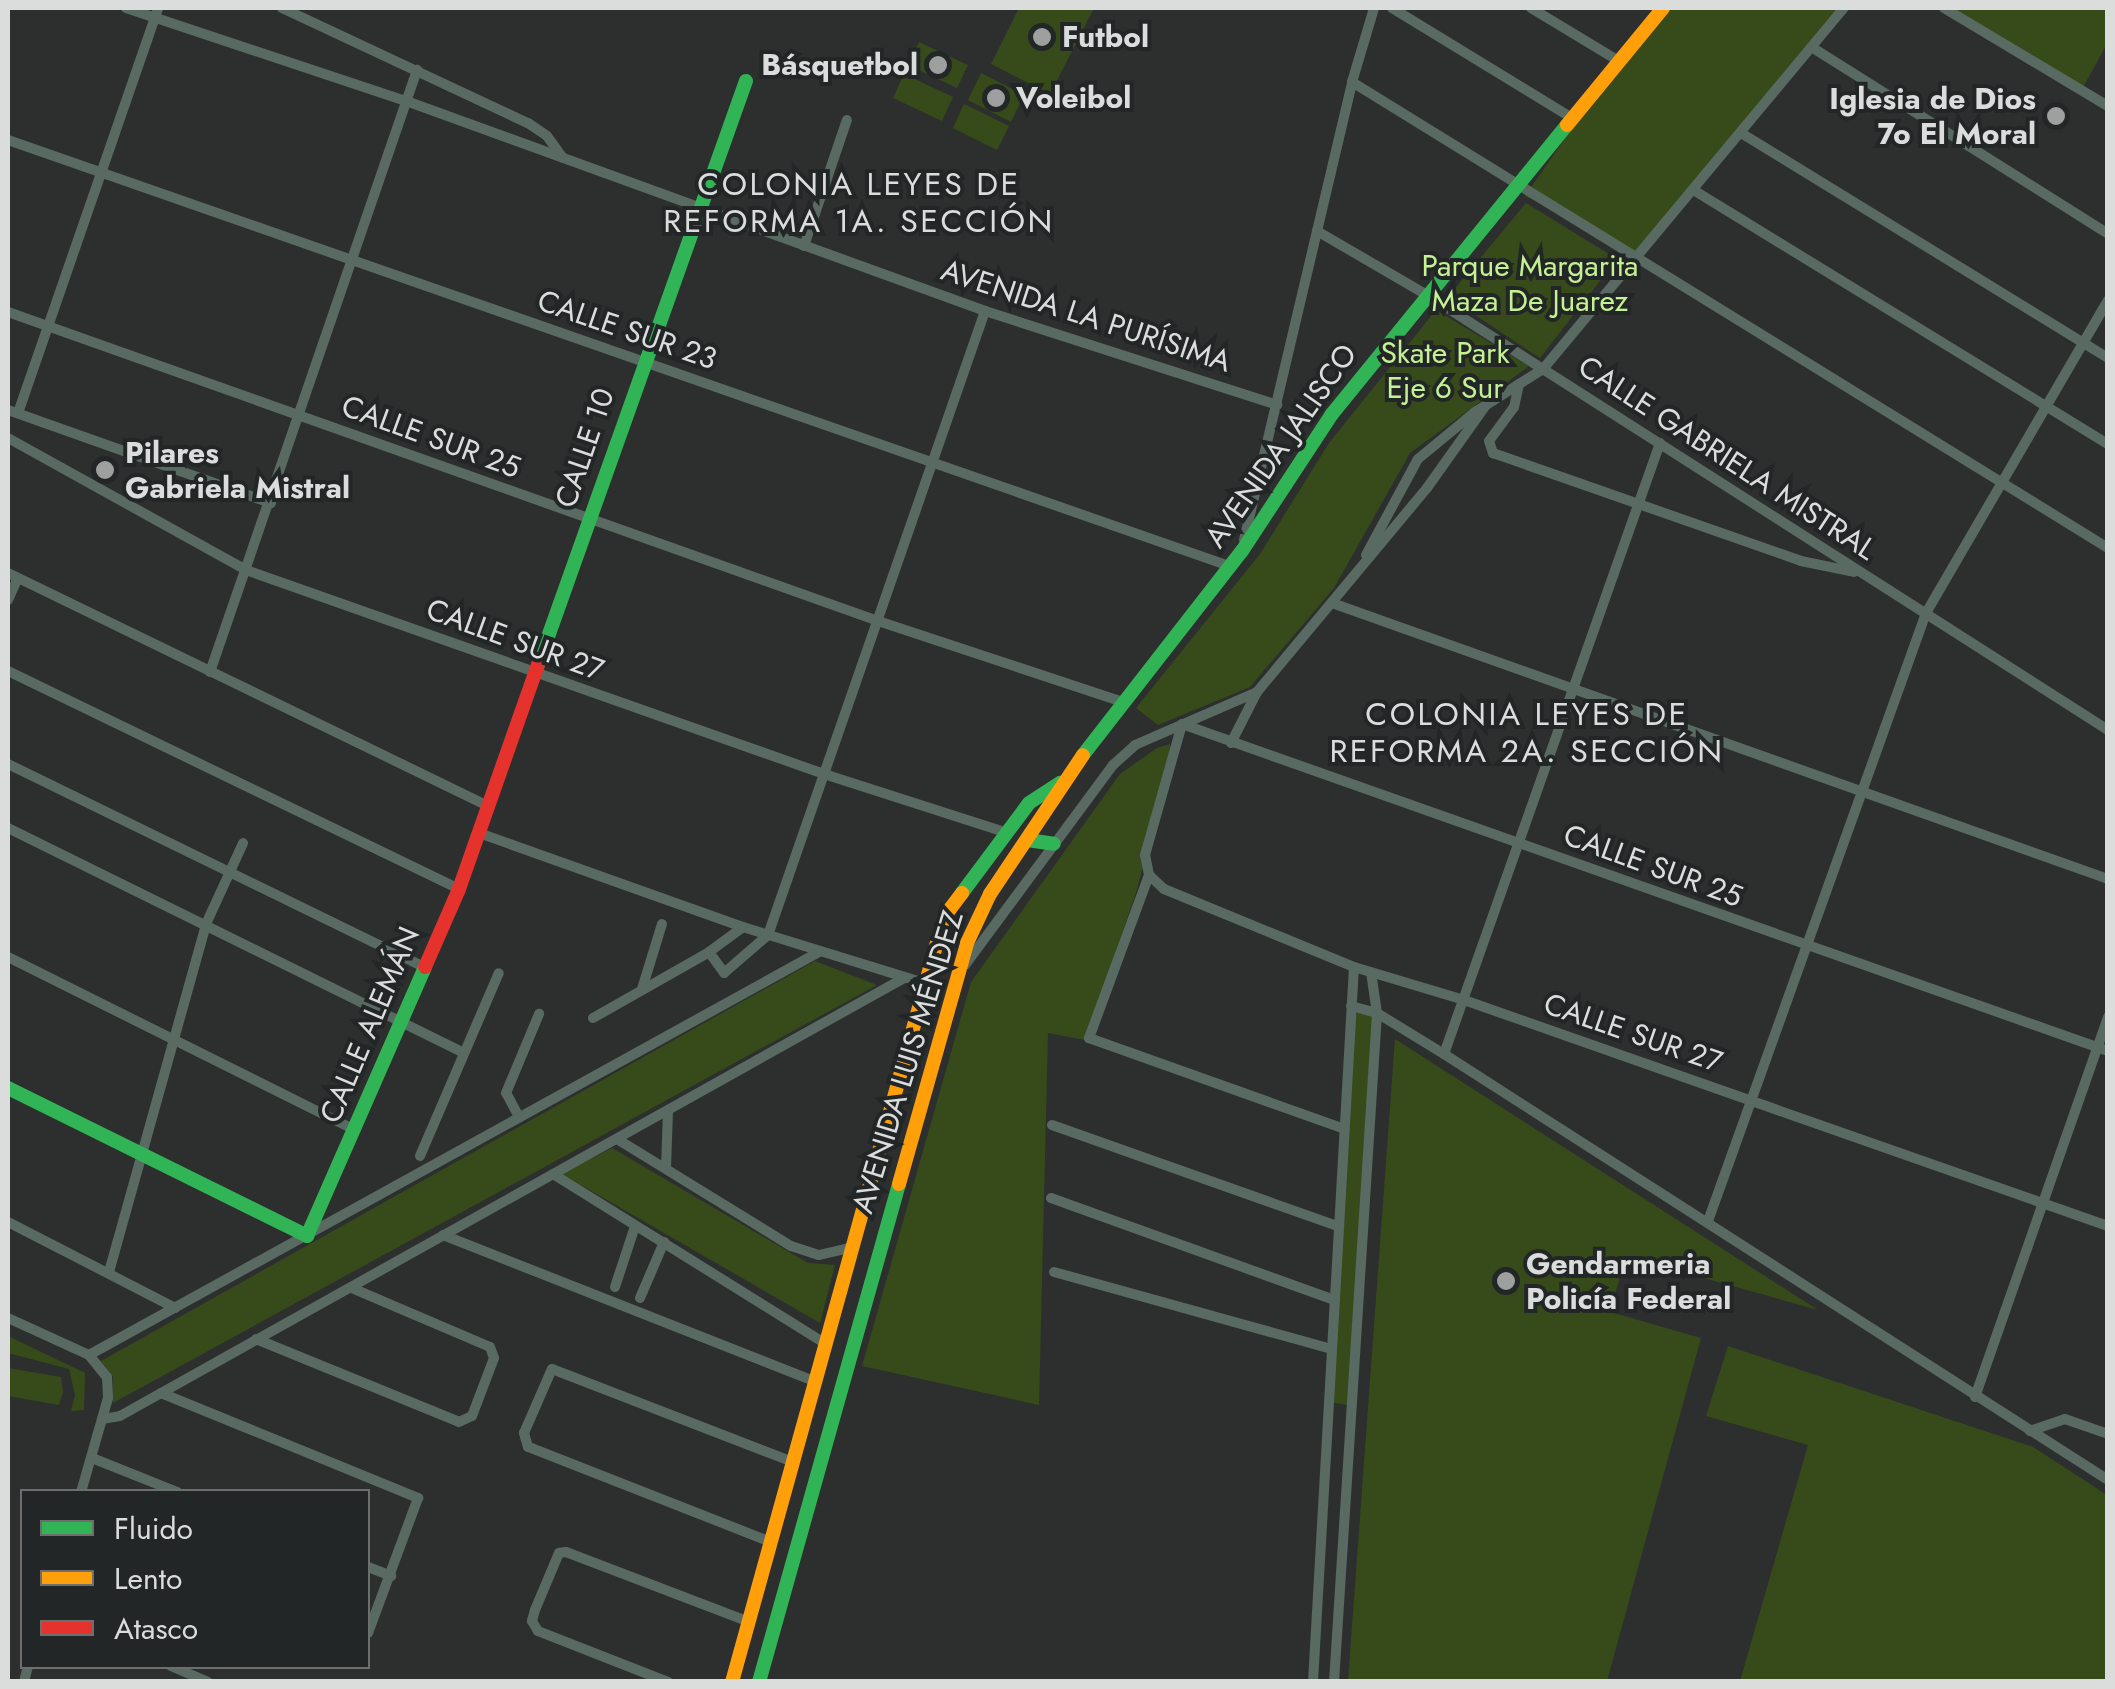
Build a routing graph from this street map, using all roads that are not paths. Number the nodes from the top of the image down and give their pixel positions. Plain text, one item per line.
1 (126, 8) edge
2 (282, 8) edge
3 (1374, 8) edge
4 (1392, 8) edge
5 (1530, 8) edge
6 (1663, 8) edge
7 (1844, 8) edge
8 (1944, 8) edge
9 (156, 12) edge
10 (1812, 48) junction
11 (1619, 60) junction
12 (417, 70) junction
13 (746, 81) dead end
14 (1352, 82) junction
15 (408, 102) junction
16 (2108, 106) edge
17 (1572, 118) junction
18 (847, 120) dead end
19 (1741, 134) junction
20 (8, 140) edge
21 (563, 159) junction
22 (99, 172) junction
23 (1516, 187) junction
24 (1695, 191) junction
25 (698, 210) junction
26 (1318, 230) junction
27 (2108, 234) edge
28 (804, 246) junction
29 (354, 261) junction
30 (1635, 261) junction
31 (1427, 294) junction
32 (2108, 300) edge
33 (985, 311) junction
34 (8, 312) edge
35 (46, 326) junction
36 (2082, 342) junction
37 (2108, 358) edge
38 (643, 362) junction
39 (1543, 369) junction
40 (1519, 384) junction
41 (2044, 404) junction
42 (1277, 405) junction
43 (1486, 405) junction
44 (12, 412) edge
45 (301, 417) junction
46 (8, 438) edge
47 (1660, 444) junction
48 (2108, 444) edge
49 (932, 465) junction
50 (2000, 481) junction
51 (270, 503) junction
52 (1638, 505) junction
53 (589, 520) junction
54 (2108, 548) edge
55 (1242, 551) junction
56 (1229, 566) junction
57 (246, 570) junction
58 (1358, 572) junction
59 (1860, 573) junction
60 (13, 576) edge
61 (8, 600) edge
62 (1332, 603) junction
63 (1926, 613) junction
64 (878, 620) junction
65 (8, 671) edge
66 (210, 672) junction
67 (536, 674) junction
68 (1257, 692) junction
69 (1572, 692) junction
70 (1123, 702) junction
71 (1182, 724) junction
72 (2108, 730) edge
73 (1230, 743) junction
74 (8, 764) edge
75 (824, 774) junction
76 (1063, 781) junction
77 (1862, 792) junction
78 (488, 806) junction
79 (8, 828) edge
80 (1004, 832) junction
81 (479, 834) junction
82 (1027, 840) junction
83 (243, 843) dead end
84 (1054, 844) junction
85 (1519, 845) junction
86 (228, 872) junction
87 (1149, 874) junction
88 (2108, 879) edge
89 (460, 889) junction
90 (206, 924) junction
91 (662, 924) dead end
92 (743, 927) junction
93 (768, 935) junction
94 (1807, 948) junction
95 (709, 952) junction
96 (819, 952) junction
97 (8, 956) edge
98 (1354, 967) junction
99 (425, 968) junction
100 (960, 970) junction
101 (1371, 972) junction
102 (499, 973) dead end
103 (904, 978) junction
104 (924, 984) junction
105 (642, 990) junction
106 (1464, 1000) junction
107 (1350, 1006) junction
108 (1377, 1013) junction
109 (538, 1014) dead end
110 (2108, 1017) edge
111 (592, 1018) dead end
112 (401, 1020) junction
113 (175, 1039) junction
114 (2102, 1050) edge
115 (464, 1053) junction
116 (1444, 1054) junction
117 (8, 1088) edge
118 (1752, 1101) junction
119 (668, 1111) junction
120 (519, 1117) junction
121 (1052, 1125) dead end
122 (1344, 1129) junction
123 (356, 1130) junction
124 (617, 1140) junction
125 (144, 1155) junction
126 (420, 1156) dead end
127 (666, 1168) junction
128 (552, 1174) junction
129 (1051, 1198) dead end
130 (2043, 1204) junction
131 (8, 1222) edge
132 (1708, 1222) junction
133 (635, 1226) junction
134 (1338, 1226) junction
135 (2108, 1226) edge
136 (443, 1235) junction
137 (307, 1236) junction
138 (664, 1242) junction
139 (854, 1247) junction
140 (109, 1272) junction
141 (1054, 1272) dead end
142 (615, 1287) dead end
143 (352, 1288) junction
144 (640, 1298) dead end
145 (1335, 1300) junction
146 (175, 1308) junction
147 (8, 1318) edge
148 (256, 1339) junction
149 (826, 1344) junction
150 (1332, 1349) junction
151 (89, 1355) junction
152 (816, 1382) junction
153 (161, 1393) junction
154 (1975, 1396) junction
155 (102, 1419) junction
156 (2030, 1432) junction
157 (2108, 1434) edge
158 (92, 1458) junction
159 (793, 1462) junction
160 (2108, 1480) edge
161 (82, 1489) edge
162 (170, 1489) edge
163 (770, 1542) junction
164 (370, 1568) edge
165 (391, 1576) junction
166 (749, 1622) junction
167 (370, 1628) edge
168 (178, 1669) edge
169 (208, 1682) edge
170 (668, 1682) edge
171 (732, 1682) edge
172 (759, 1682) edge
173 (1313, 1682) edge
174 (1334, 1682) edge

1 - 9 street
2 - 12 street, AVENIDA LA PURÍSIMA
3 - 14 street
4 - 17 street
5 - 11 street
6 - 11 main road, AVENIDA JALISCO
7 - 10 street
8 - 16 street
9 - 15 street
9 - 22 street
10 - 19 street
10 - 27 street
11 - 17 main road, AVENIDA JALISCO
12 - 15 street
12 - 21 street, AVENIDA LA PURÍSIMA
13 - 25 main road, CALLE 10
14 - 23 street
14 - 26 street
15 - 21 street
15 - 29 street
17 - 23 main road, AVENIDA JALISCO
18 - 28 street
19 - 24 street
19 - 36 street
20 - 22 street, CALLE SUR 23
21 - 25 street, AVENIDA LA PURÍSIMA
22 - 29 street, CALLE SUR 23
22 - 35 street
23 - 30 street
23 - 31 main road, AVENIDA JALISCO
24 - 30 street
24 - 41 street
25 - 28 street, AVENIDA LA PURÍSIMA
25 - 38 main road, CALLE 10
26 - 31 street, CALLE GABRIELA MISTRAL
26 - 42 street
28 - 33 street, AVENIDA LA PURÍSIMA
29 - 38 street, CALLE SUR 23
29 - 45 street
30 - 39 street
30 - 50 street
31 - 39 street, CALLE GABRIELA MISTRAL
31 - 55 main road, AVENIDA JALISCO
32 - 36 street
33 - 42 street, AVENIDA LA PURÍSIMA
33 - 49 street
34 - 35 street, CALLE SUR 25
35 - 44 street
35 - 45 street, CALLE SUR 25
36 - 37 street
36 - 41 street
38 - 49 street, CALLE SUR 23
38 - 53 main road, CALLE 10
39 - 40 street
39 - 47 street, CALLE GABRIELA MISTRAL
40 - 43 street
40 - 52 street
41 - 48 street
41 - 50 street
42 - 55 street
43 - 58 street
43 - 58 street
44 - 51 street
45 - 51 street
45 - 53 street, CALLE SUR 25
46 - 57 street, CALLE SUR 27
47 - 52 street
47 - 59 street, CALLE GABRIELA MISTRAL
49 - 56 street, CALLE SUR 23
49 - 64 street
50 - 54 street
50 - 63 street
51 - 57 street
52 - 59 street
52 - 69 street
53 - 64 street, CALLE SUR 25
53 - 67 main road, CALLE 10
55 - 56 main road, AVENIDA JALISCO
56 - 70 main road, AVENIDA JALISCO
57 - 66 street
57 - 67 street, CALLE SUR 27
58 - 62 street
59 - 63 street, CALLE GABRIELA MISTRAL
60 - 61 street
60 - 66 street
62 - 68 street
62 - 69 street
63 - 72 street, CALLE GABRIELA MISTRAL
63 - 77 street
64 - 70 street, CALLE SUR 25
64 - 75 street
65 - 89 street
66 - 78 street
67 - 75 street, CALLE SUR 27
67 - 78 main road, CALLE 10
68 - 71 street
68 - 73 street
69 - 77 street
69 - 85 street
70 - 76 main road, AVENIDA JALISCO
71 - 73 street, CALLE SUR 25
71 - 84 street
71 - 87 street
73 - 85 street, CALLE SUR 25
74 - 86 street
75 - 80 street, CALLE SUR 27
75 - 93 street
76 - 80 main road, AVENIDA LUIS MÉNDEZ
76 - 82 main road, AVENIDA LUIS MÉNDEZ
77 - 88 street
77 - 94 street
78 - 81 main road, CALLE 10
79 - 90 street
80 - 82 street, CALLE SUR 27
80 - 104 main road, AVENIDA LUIS MÉNDEZ
81 - 89 main road, CALLE ALEMÁN
81 - 92 street
82 - 84 main road
82 - 100 main road, AVENIDA LUIS MÉNDEZ
83 - 86 street
84 - 100 street
85 - 94 street, CALLE SUR 25
85 - 106 street
86 - 90 street
86 - 99 street
87 - 98 street, CALLE SUR 27
87 - 122 street
89 - 99 main road, CALLE ALEMÁN
90 - 112 street
90 - 113 street
91 - 105 street
92 - 93 street
92 - 95 street
93 - 95 street
93 - 96 street
94 - 114 street, CALLE SUR 25
94 - 118 street
95 - 105 street
96 - 103 street
96 - 120 street
97 - 113 street
98 - 101 street, CALLE SUR 27
98 - 107 street
99 - 112 main road, CALLE ALEMÁN
100 - 172 main road, AVENIDA LUIS MÉNDEZ
101 - 106 street, CALLE SUR 27
101 - 108 street
102 - 115 street
103 - 104 street
103 - 119 street
104 - 139 main road, AVENIDA LUIS MÉNDEZ
105 - 111 street
106 - 116 street
106 - 118 street, CALLE SUR 27
107 - 108 street
107 - 122 street
108 - 116 street
108 - 174 street
109 - 120 street
110 - 114 street
112 - 115 street
112 - 123 main road, CALLE ALEMÁN
113 - 123 street
113 - 125 street
114 - 130 street
115 - 126 street
116 - 132 street
117 - 125 main road
118 - 130 street, CALLE SUR 27
118 - 132 street
119 - 124 street
119 - 127 street
120 - 137 street
121 - 134 street
122 - 134 street
123 - 137 main road, CALLE ALEMÁN
124 - 127 street
124 - 128 street
125 - 137 main road
125 - 140 street
127 - 139 street
128 - 133 street
128 - 136 street
129 - 145 street
130 - 135 street, CALLE SUR 27
130 - 154 street
131 - 140 street
132 - 154 street
133 - 138 street
133 - 142 street
134 - 145 street
136 - 143 street
136 - 152 street
137 - 146 street
138 - 144 street
138 - 149 street
139 - 149 main road, AVENIDA LUIS MÉNDEZ
140 - 146 street
141 - 150 street
143 - 148 street
143 - 148 street
145 - 150 street
146 - 151 street
147 - 151 street
148 - 153 street
149 - 152 main road, AVENIDA LUIS MÉNDEZ
150 - 173 street
151 - 155 street
152 - 159 main road, AVENIDA LUIS MÉNDEZ
153 - 155 street
153 - 165 street
154 - 156 street
155 - 158 street
156 - 157 street
156 - 160 street
158 - 161 street
158 - 162 street
159 - 163 main road, AVENIDA LUIS MÉNDEZ
159 - 163 street
163 - 166 main road, AVENIDA LUIS MÉNDEZ
164 - 165 street
165 - 167 street
166 - 170 street
166 - 171 main road, AVENIDA LUIS MÉNDEZ
168 - 169 street

